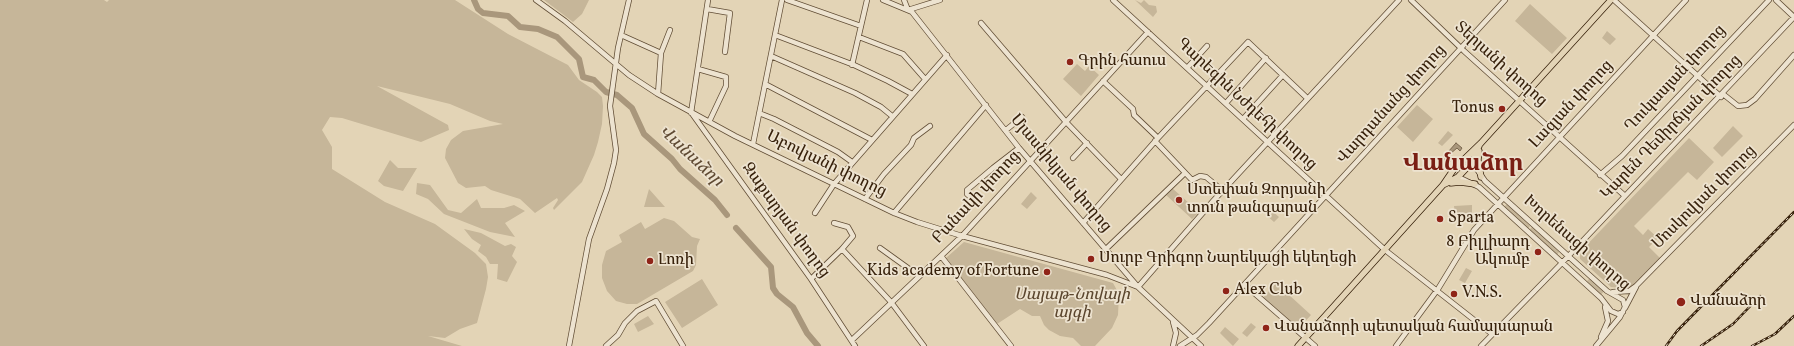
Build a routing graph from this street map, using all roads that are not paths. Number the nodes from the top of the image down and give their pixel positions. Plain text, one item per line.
1 (536, 0) edge
2 (629, 0) edge
3 (708, 0) edge
4 (782, 0) edge
5 (787, 0) edge
6 (867, 0) edge
7 (883, 0) edge
8 (904, 0) edge
9 (940, 0) edge
10 (1113, 0) edge
11 (1399, 0) edge
12 (1411, 0) edge
13 (1505, 0) edge
14 (1612, 0) edge
15 (1686, 0) edge
16 (1769, 0) edge
17 (1776, 0) edge
18 (708, 8) junction
19 (908, 10) junction
20 (1794, 17) edge
21 (981, 23) dead end
22 (861, 26) junction
23 (670, 30) dead end
24 (1148, 32) junction
25 (621, 35) junction
26 (775, 35) junction
27 (1653, 35) junction
28 (859, 37) junction
29 (1207, 46) dead end
30 (1461, 48) junction
31 (725, 52) dead end
32 (661, 53) junction
33 (947, 55) junction
34 (771, 56) junction
35 (1794, 56) edge
36 (1266, 58) junction
37 (616, 63) junction
38 (852, 65) junction
39 (698, 68) junction
40 (1187, 68) junction
41 (1283, 75) junction
42 (1698, 75) junction
43 (925, 78) junction
44 (1103, 81) junction
45 (765, 84) junction
46 (1206, 86) junction
47 (658, 94) junction
48 (912, 94) junction
49 (1722, 95) junction
50 (1307, 98) junction
51 (1520, 101) junction
52 (1226, 103) junction
53 (986, 105) junction
54 (691, 113) junction
55 (759, 113) junction
56 (892, 116) junction
57 (1022, 117) dead end
58 (1242, 119) junction
59 (709, 122) junction
60 (1066, 122) junction
61 (1794, 125) edge
62 (930, 126) dead end
63 (1006, 130) junction
64 (1559, 137) junction
65 (872, 140) junction
66 (1157, 140) junction
67 (1268, 142) junction
68 (1087, 143) junction
69 (753, 144) junction
70 (1480, 145) junction
71 (1019, 148) junction
72 (1073, 158) dead end
73 (1464, 158) junction
74 (1030, 161) junction
75 (852, 162) junction
76 (1472, 162) junction
77 (1454, 169) junction
78 (1185, 173) junction
79 (1600, 175) junction
80 (1458, 177) junction
81 (1481, 177) junction
82 (1121, 180) junction
83 (834, 184) junction
84 (1475, 184) junction
85 (1443, 185) junction
86 (1223, 190) junction
87 (1327, 196) junction
88 (1625, 196) junction
89 (1503, 198) junction
90 (865, 199) junction
91 (974, 200) dead end
92 (1497, 204) junction
93 (815, 213) dead end
94 (894, 213) junction
95 (834, 223) dead end
96 (1083, 223) junction
97 (962, 236) junction
98 (844, 247) junction
99 (880, 248) dead end
100 (1106, 250) junction
101 (1385, 250) junction
102 (941, 256) junction
103 (1569, 256) junction
104 (1562, 263) junction
105 (919, 276) junction
106 (1594, 278) junction
107 (811, 279) junction
108 (1245, 285) junction
109 (1587, 286) junction
110 (1138, 287) junction
111 (1635, 287) junction
112 (1437, 290) junction
113 (1607, 291) junction
114 (1601, 298) junction
115 (891, 302) junction
116 (1624, 310) junction
117 (1172, 318) junction
118 (1492, 334) junction
119 (1192, 338) junction
120 (1306, 338) junction
121 (852, 340) junction
122 (569, 346) edge
123 (606, 346) edge
124 (683, 346) edge
125 (855, 346) edge
126 (924, 346) edge
127 (1011, 346) edge
128 (1172, 346) edge
129 (1180, 346) edge
130 (1192, 346) edge
131 (1200, 346) edge
132 (1298, 346) edge
133 (1316, 346) edge
134 (1396, 346) edge
135 (1481, 346) edge
136 (1596, 346) edge

1 - 37 street, Աբովյանի փողոց
2 - 25 street
3 - 18 street
4 - 26 street
5 - 22 street
6 - 22 street
7 - 19 street
8 - 19 street
9 - 19 street
10 - 24 street, Գարեգին Նժդեհի փողոց
11 - 50 street
12 - 30 street, Տերյանի փողոց
13 - 30 street, Վարդանանց փողոց
14 - 27 street
14 - 51 main road
15 - 27 street, Լազյան փողոց
16 - 42 street, Ղուկասյան փողոց
17 - 20 street
18 - 31 street
18 - 39 street
19 - 33 street, Մյասնիկյան փողոց
20 - 49 street, Կարեն Դեմիրճյան փողոց
21 - 60 street
22 - 28 street
23 - 32 street
24 - 40 street, Գարեգին Նժդեհի փողոց
24 - 44 street, Բանակի փողոց
25 - 32 street
25 - 37 street
26 - 34 street
26 - 38 street
27 - 42 street
27 - 64 street, Լազյան փողոց
28 - 38 street
28 - 43 street
29 - 40 street
30 - 51 street, Տերյանի փողոց
30 - 87 street, Վարդանանց փողոց
32 - 47 street
33 - 43 street
33 - 53 street, Մյասնիկյան փողոց
34 - 45 street
34 - 56 street
35 - 49 street
36 - 41 street
36 - 46 street
36 - 52 street
37 - 47 street, Աբովյանի փողոց
37 - 122 street
38 - 48 street
39 - 54 street
39 - 59 street
40 - 46 street, Գարեգին Նժդեհի փողոց
41 - 50 street
41 - 58 street
42 - 49 street
42 - 79 street, Ղուկասյան փողոց
43 - 48 street
44 - 60 street, Բանակի փողոց
44 - 66 street
45 - 55 street
45 - 65 street
46 - 52 street, Գարեգին Նժդեհի փողոց
46 - 66 street
47 - 54 street, Աբովյանի փողոց
48 - 56 street
49 - 88 street, Կարեն Դեմիրճյան փողոց
50 - 67 street
51 - 64 street, Տերյանի փողոց
51 - 70 main road
52 - 58 street, Գարեգին Նժդեհի փողոց
53 - 63 street, Մյասնիկյան փողոց
53 - 94 street
54 - 59 street, Աբովյանի փողոց
54 - 107 street, Զաքարյան փողոց
55 - 69 street
55 - 75 street
56 - 65 street
57 - 63 street
58 - 67 street, Գարեգին Նժդեհի փողոց
59 - 69 street, Աբովյանի փողոց
60 - 68 street
60 - 74 street, Բանակի փողոց
61 - 111 street, Մոսկովյան փողոց
62 - 90 street
63 - 71 street, Մյասնիկյան փողոց
64 - 79 street, Տերյանի փողոց
64 - 89 street, Լազյան փողոց
65 - 75 street
66 - 78 street
66 - 82 street
67 - 86 street
67 - 87 street, Գարեգին Նժդեհի փողոց
68 - 72 street
68 - 82 street
69 - 83 street, Աբովյանի փողոց
70 - 73 main road
70 - 76 main road
70 - 81 main road
71 - 74 street, Մյասնիկյան փողոց
71 - 91 street
73 - 76 main road
73 - 77 main road
74 - 96 street, Մյասնիկյան փողոց
74 - 97 street, Բանակի փողոց
75 - 83 street
76 - 80 main road
76 - 81 street, Խորենացի փողոց
77 - 80 main road
77 - 85 main road
78 - 86 street
78 - 100 street
79 - 88 street, Տերյանի փողոց
80 - 84 street, Խորենացի փողոց
80 - 85 main road
81 - 89 street, Խորենացի փողոց
82 - 96 street
83 - 90 street, Աբովյանի փողոց
83 - 93 street
84 - 85 main road
84 - 92 street, Խորենացի փողոց
85 - 101 main road
86 - 110 street
87 - 101 street, Գարեգին Նժդեհի փողոց
87 - 108 street, Վարդանանց փողոց
88 - 103 street, Կարեն Դեմիրճյան փողոց
89 - 92 street, Լազյան փողոց
89 - 103 street, Խորենացի փողոց
90 - 94 street, Աբովյանի փողոց
92 - 104 street, Խորենացի փողոց
92 - 112 street, Լազյան փողոց
94 - 97 street, Աբովյանի փողոց
95 - 98 street
96 - 100 street, Մյասնիկյան փողոց
97 - 102 street, Բանակի փողոց
97 - 110 street, Աբովյանի փողոց
98 - 107 street
98 - 115 street
99 - 105 street
100 - 110 street, Մյասնիկյան փողոց
101 - 112 street, Գարեգին Նժդեհի փողոց
101 - 120 main road
102 - 105 street, Բանակի փողոց
102 - 127 street
103 - 104 street, Կարեն Դեմիրճյան փողոց
103 - 106 street, Խորենացի փողոց
104 - 109 street, Խորենացի փողոց
104 - 118 street, Կարեն Դեմիրճյան փողոց
105 - 115 street, Բանակի փողոց
106 - 109 street
106 - 113 street, Խորենացի փողոց
107 - 121 street, Զաքարյան փողոց
108 - 119 street, Վարդանանց փողոց
108 - 120 street
109 - 114 street, Խորենացի փողոց
110 - 117 street, Մյասնիկյան փողոց
111 - 113 street
111 - 116 street
112 - 118 street, Գարեգին Նժդեհի փողոց
112 - 134 street, Լազյան փողոց
113 - 116 street, Խորենացի փողոց
114 - 116 street, Խորենացի փողոց
114 - 136 street
115 - 121 street, Բանակի փողոց
115 - 126 street
116 - 136 street
117 - 119 street, Մյասնիկյան փողոց
117 - 128 street
118 - 135 street, Կարեն Դեմիրճյան փողոց
119 - 129 street, Վարդանանց փողոց
119 - 131 street, Մյասնիկյան փողոց
120 - 132 main road
120 - 133 street
121 - 125 street, Զաքարյան փողոց
123 - 124 street
130 - 131 street

